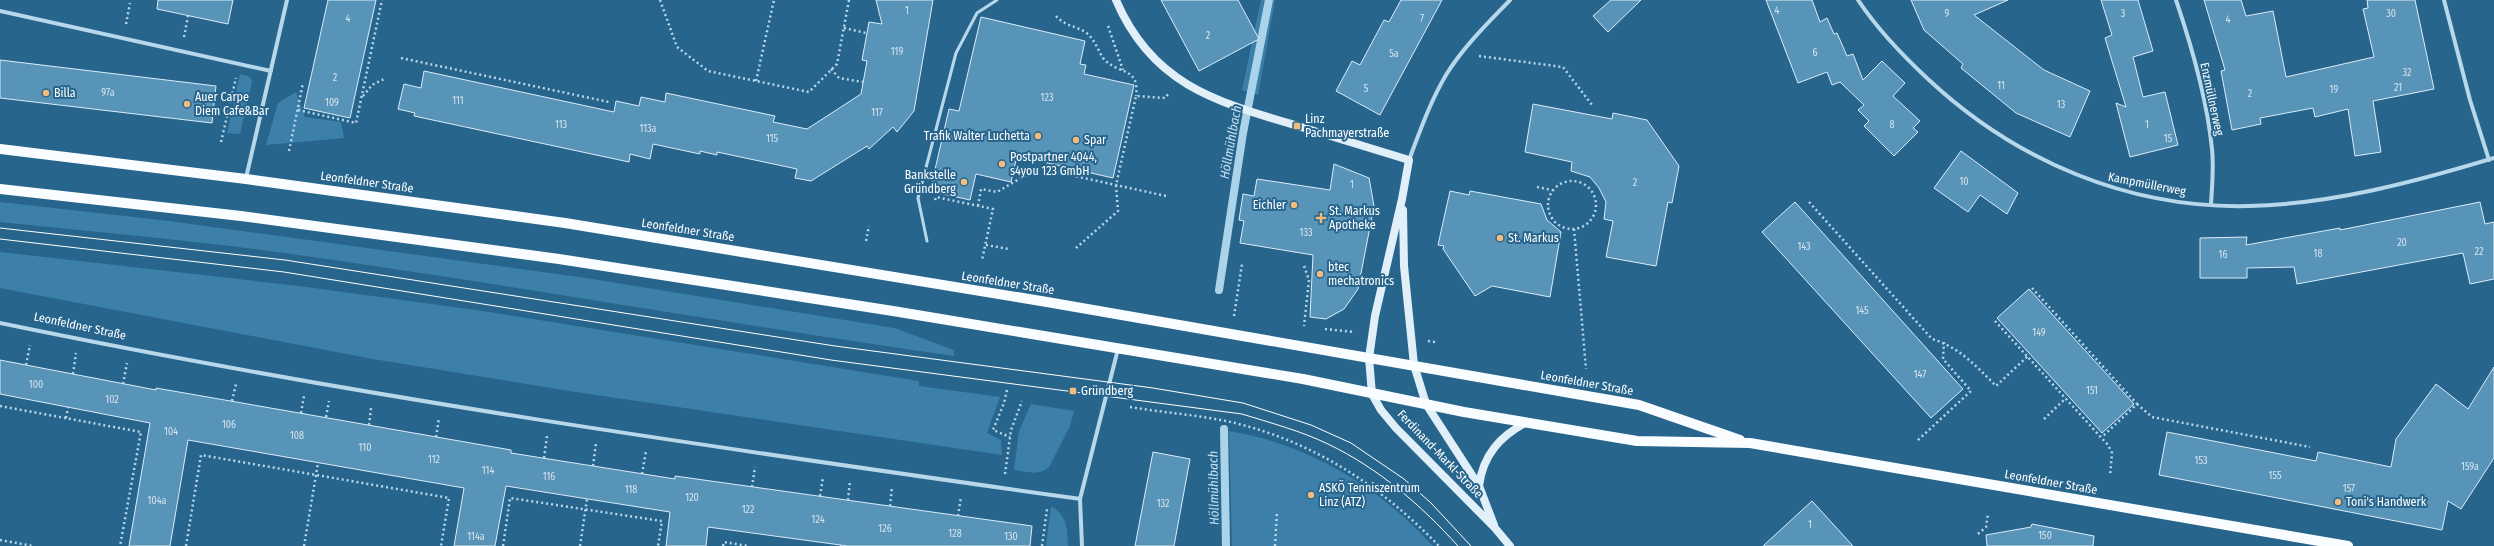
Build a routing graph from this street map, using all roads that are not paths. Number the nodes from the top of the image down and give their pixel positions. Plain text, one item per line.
1 (287, 0) edge
2 (997, 0) edge
3 (1116, 0) edge
4 (1510, 0) edge
5 (1858, 0) edge
6 (2176, 0) edge
7 (2444, 0) edge
8 (0, 11) edge
9 (271, 71) junction
10 (0, 150) edge
11 (2492, 159) edge
12 (1409, 160) junction
13 (246, 179) junction
14 (0, 189) edge
15 (1402, 199) junction
16 (2211, 204) junction
17 (927, 241) dead end
18 (0, 322) edge
19 (1118, 348) junction
20 (1369, 358) junction
21 (1414, 365) junction
22 (1372, 394) junction
23 (1426, 404) junction
24 (1527, 422) junction
25 (1750, 443) junction
26 (1479, 486) junction
27 (1080, 499) junction
28 (1495, 528) junction
29 (1082, 546) edge
30 (1510, 546) edge
31 (2348, 546) edge

1 - 9 street
2 - 17 lane
3 - 12 street
4 - 12 street
5 - 16 street, Kampmüllerweg
6 - 16 street, Enzmüllnerweg
7 - 11 street
8 - 9 street
9 - 13 street
10 - 13 main road, Leonfeldner Straße
11 - 16 street, Kampmüllerweg
12 - 15 street
13 - 20 main road, Leonfeldner Straße
14 - 19 main road, Leonfeldner Straße
15 - 20 street
15 - 21 street
18 - 27 street, Leonfeldner Straße
19 - 22 main road, Leonfeldner Straße
19 - 27 street
20 - 21 main road, Leonfeldner Straße
20 - 22 street
21 - 23 street
21 - 25 main road, Leonfeldner Straße
22 - 23 main road, Leonfeldner Straße
22 - 28 street, Ferdinand-Markl-Straße
23 - 24 main road, Leonfeldner Straße
23 - 26 street, Ferdinand-Markl-Straße
24 - 25 main road, Leonfeldner Straße
24 - 26 street, Ferdinand-Markl-Straße
25 - 31 main road, Leonfeldner Straße
26 - 28 street, Ferdinand-Markl-Straße
27 - 29 street
28 - 30 street, Ferdinand-Markl-Straße

